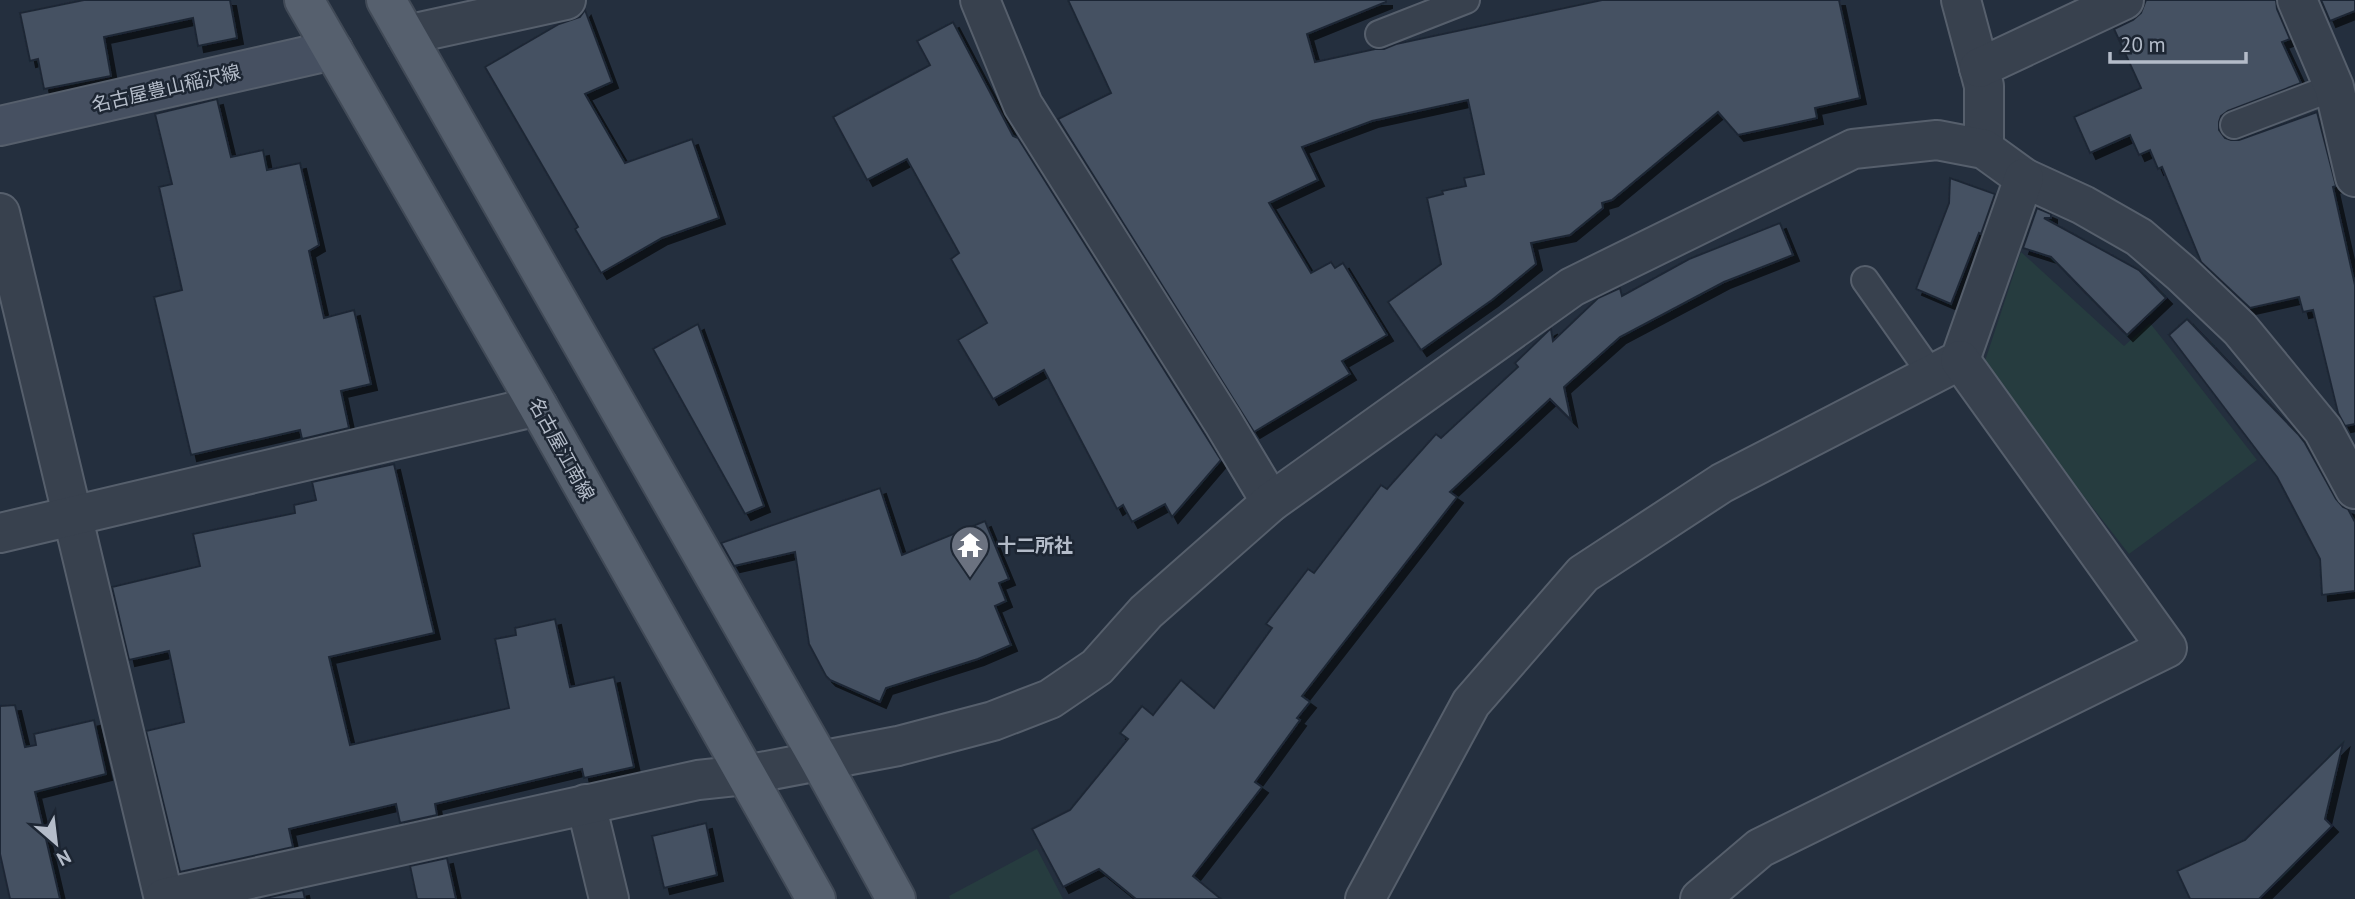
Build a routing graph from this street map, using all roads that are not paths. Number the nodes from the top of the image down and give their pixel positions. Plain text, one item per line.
1 (304, 0) edge
2 (386, 0) edge
3 (566, 0) edge
4 (980, 0) edge
5 (1466, 0) edge
6 (1961, 0) edge
7 (2124, 0) edge
8 (2297, 0) edge
9 (1379, 34) dead end
10 (406, 35) junction
11 (333, 50) junction
12 (1979, 68) junction
13 (2344, 84) edge
14 (2234, 125) dead end
15 (0, 126) edge
16 (1984, 149) junction
17 (2355, 177) edge
18 (2024, 178) junction
19 (0, 213) edge
20 (1865, 280) dead end
21 (1946, 367) junction
22 (538, 406) junction
23 (2339, 435) edge
24 (2355, 489) edge
25 (1271, 502) junction
26 (73, 516) junction
27 (0, 533) edge
28 (820, 761) junction
29 (745, 775) junction
30 (586, 804) junction
31 (156, 897) edge
32 (609, 899) edge
33 (816, 899) edge
34 (896, 899) edge
35 (1365, 899) edge
36 (1700, 899) edge

1 - 11 main road, 名古屋江南線
2 - 10 main road
3 - 10 street
4 - 25 street
5 - 9 lane
6 - 12 street
7 - 12 street
8 - 13 street
10 - 28 main road
11 - 15 main road, 名古屋豊山稲沢線
11 - 22 main road, 名古屋江南線
12 - 16 street
13 - 14 lane
13 - 17 street
16 - 18 street
16 - 25 street
18 - 21 street
18 - 23 street
19 - 26 street
20 - 21 lane
21 - 35 street
21 - 36 street
22 - 26 street
22 - 29 main road, 名古屋江南線
23 - 24 street
25 - 28 street
26 - 27 street
26 - 31 street
28 - 29 street
28 - 34 main road
29 - 30 street
29 - 33 main road, 名古屋江南線
30 - 31 street
30 - 32 street

